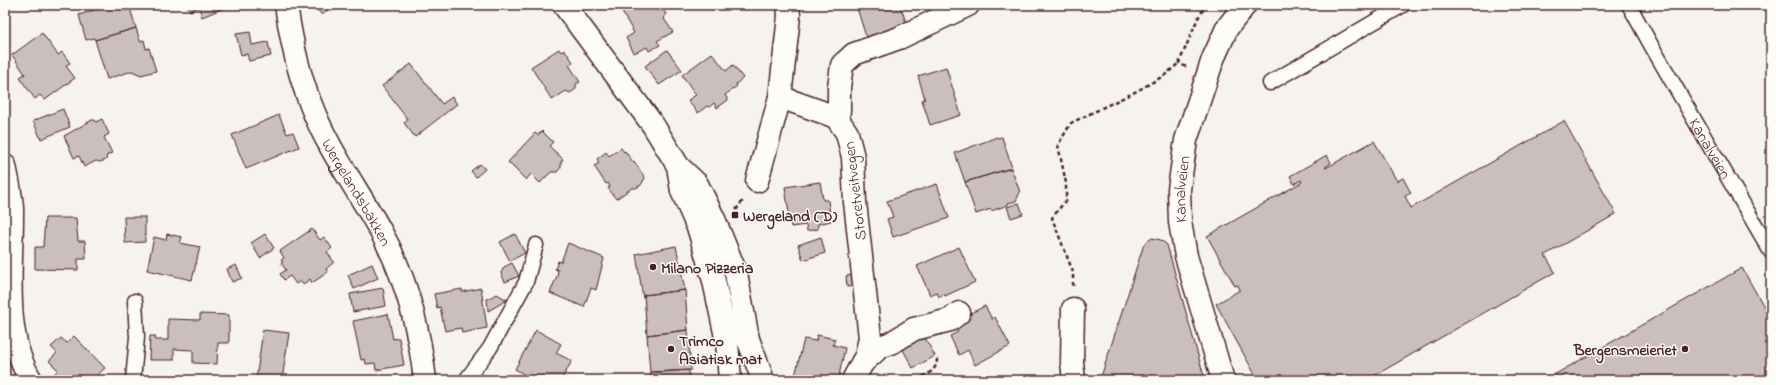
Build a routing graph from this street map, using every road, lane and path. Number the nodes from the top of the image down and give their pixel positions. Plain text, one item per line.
1 (286, 5) edge
2 (564, 5) edge
3 (788, 5) edge
4 (1245, 5) edge
5 (1403, 5) edge
6 (1629, 5) edge
7 (1767, 5) edge
8 (968, 6) edge
9 (1771, 14) edge
10 (1179, 63) dead end
11 (1270, 83) dead end
12 (780, 97) junction
13 (836, 116) junction
14 (5, 166) edge
15 (678, 166) junction
16 (757, 181) dead end
17 (536, 245) dead end
18 (1771, 252) edge
19 (135, 301) dead end
20 (1073, 309) joint
21 (959, 313) dead end
22 (937, 356) dead end
23 (857, 372) edge
24 (31, 380) edge
25 (133, 380) edge
26 (425, 380) edge
27 (466, 380) edge
28 (730, 380) edge
29 (763, 380) edge
30 (916, 380) edge
31 (1074, 380) edge
32 (1223, 380) edge

1 - 26 street, Wergelandsbakken
2 - 15 street
3 - 12 street
4 - 32 street, Kanalveien
5 - 11 lane
6 - 18 lane, Kanalveien
7 - 9 path
8 - 13 street
10 - 20 path
12 - 13 street
12 - 16 street
13 - 23 street, Storetveitvegen
14 - 24 street
15 - 28 street
15 - 29 street
17 - 27 lane
19 - 25 lane
20 - 31 street
21 - 23 street, Storetveitvegen
22 - 30 path

